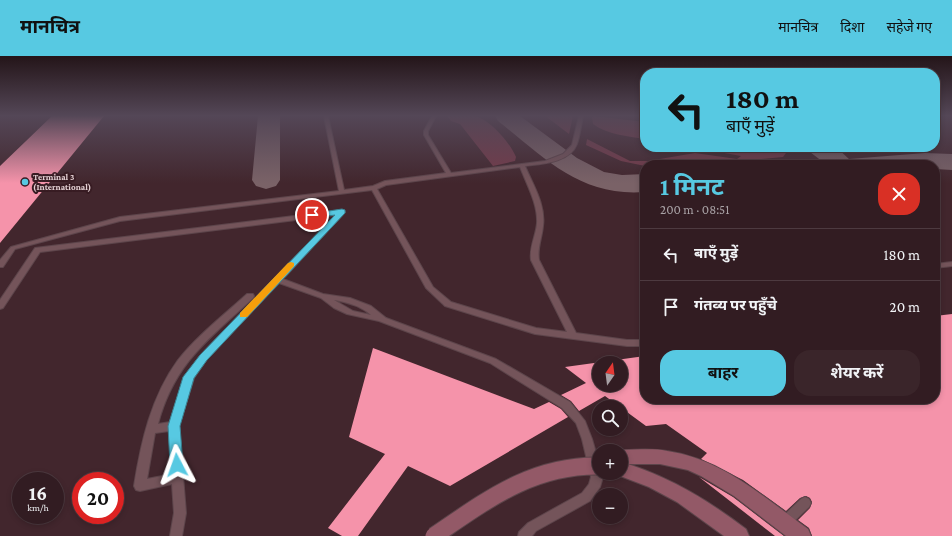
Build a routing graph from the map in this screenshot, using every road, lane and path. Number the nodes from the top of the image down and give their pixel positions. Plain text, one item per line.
1 (331, 138) edge
2 (428, 138) edge
3 (576, 138) edge
4 (522, 166) junction
5 (450, 175) junction
6 (374, 188) junction
7 (342, 192) junction
8 (952, 264) edge
9 (0, 265) edge
10 (940, 265) edge
11 (277, 279) junction
12 (250, 296) dead end
13 (0, 306) edge
14 (573, 336) junction
15 (640, 342) edge
16 (174, 426) junction
17 (152, 429) junction
18 (628, 457) edge
19 (592, 461) edge
20 (592, 465) edge
21 (568, 466) junction
22 (628, 471) edge
23 (178, 478) junction
24 (804, 503) dead end
25 (784, 524) junction
26 (176, 536) edge
27 (434, 536) edge
28 (524, 536) edge
29 (739, 536) edge
30 (800, 536) edge

1 - 7 lane
2 - 5 lane
3 - 4 lane
4 - 5 lane
4 - 14 lane
5 - 6 lane
6 - 7 lane
6 - 14 lane
7 - 9 lane
8 - 10 lane
11 - 13 lane
11 - 16 lane
11 - 28 lane
12 - 17 lane
14 - 15 lane
16 - 17 lane
16 - 23 lane
17 - 23 lane
18 - 25 main road
19 - 21 main road, bridge
20 - 21 main road, bridge
21 - 27 main road, bridge
22 - 29 main road
23 - 26 lane
24 - 25 lane
25 - 30 main road

